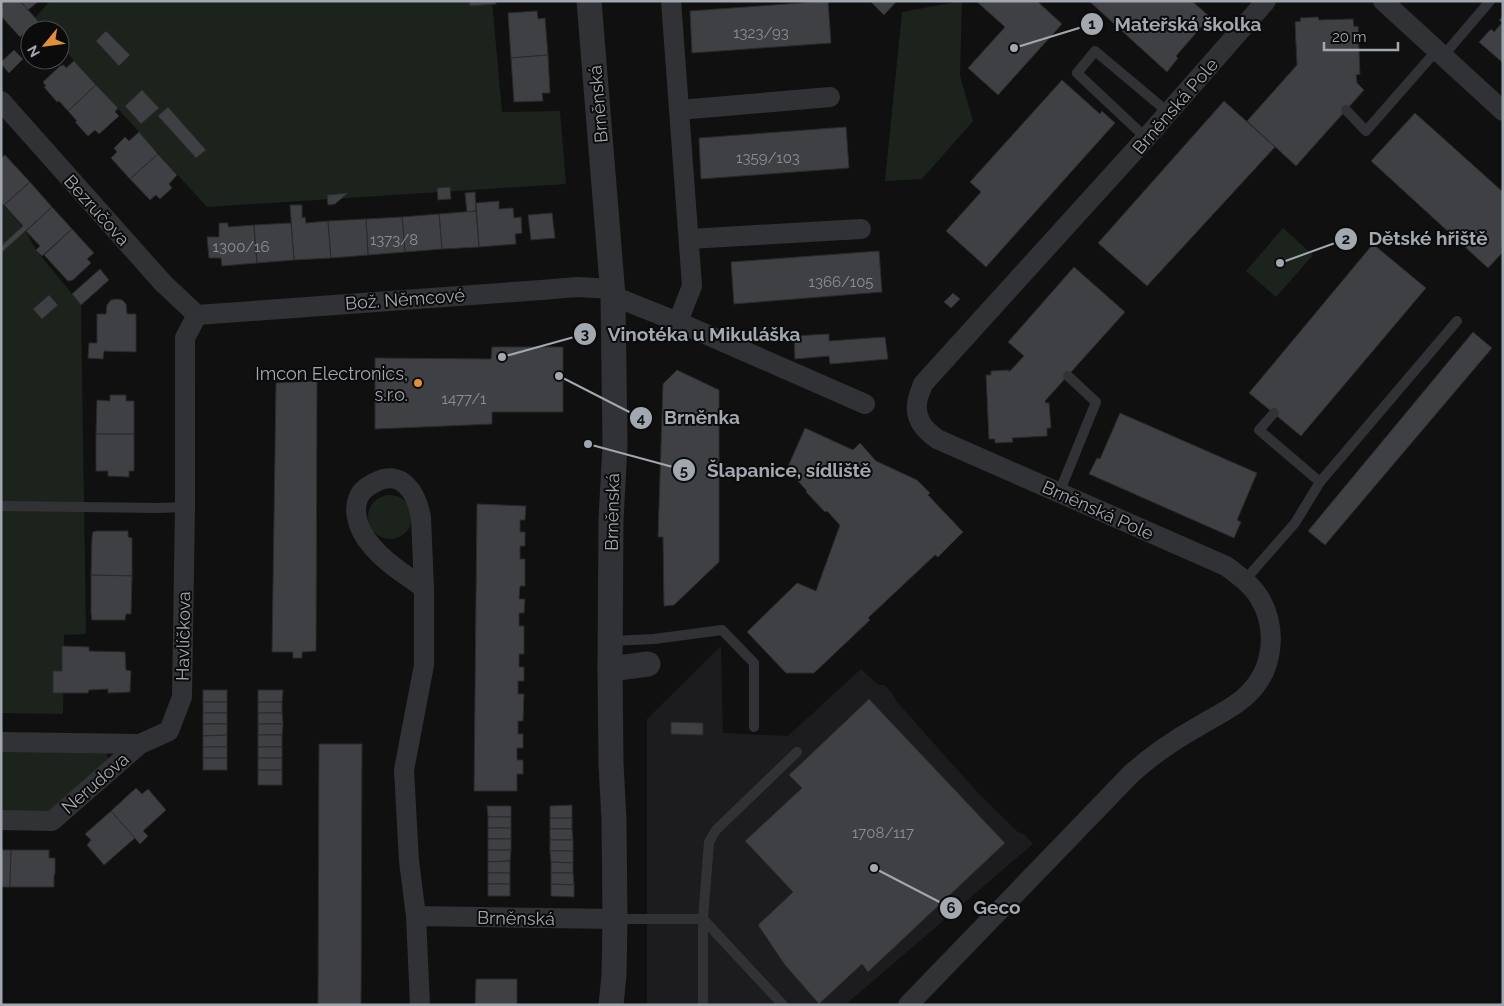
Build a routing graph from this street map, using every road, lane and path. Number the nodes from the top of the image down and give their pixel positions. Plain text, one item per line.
1 (589, 1) edge
2 (671, 1) edge
3 (1266, 1) edge
4 (1384, 1) edge
5 (1490, 1) edge
6 (1440, 53) junction
7 (830, 97) dead end
8 (1, 101) edge
9 (679, 110) junction
10 (1346, 110) dead end
11 (1503, 111) edge
12 (1169, 113) junction
13 (1146, 138) junction
14 (861, 229) dead end
15 (689, 238) junction
16 (613, 292) junction
17 (197, 315) junction
18 (1457, 321) dead end
19 (678, 322) junction
20 (1068, 376) dead end
21 (865, 404) dead end
22 (1274, 413) dead end
23 (1320, 482) junction
24 (1059, 492) junction
25 (1, 506) edge
26 (185, 507) junction
27 (1245, 580) junction
28 (424, 588) junction
29 (611, 641) junction
30 (648, 664) dead end
31 (610, 669) junction
32 (754, 727) dead end
33 (1, 742) edge
34 (140, 744) junction
35 (797, 752) dead end
36 (1, 820) edge
37 (416, 916) junction
38 (615, 919) junction
39 (704, 920) junction
40 (420, 1005) edge
41 (611, 1005) edge
42 (702, 1005) edge
43 (783, 1005) edge
44 (908, 1005) edge

1 - 16 street, Brněnská
2 - 9 street
3 - 12 street, Brněnská Pole
4 - 6 street
5 - 6 lane
6 - 10 lane
6 - 11 street
7 - 9 street
8 - 17 street, Bezručova
9 - 15 street
12 - 13 street, Brněnská Pole
12 - 13 lane
13 - 24 street, Brněnská Pole
14 - 15 street
15 - 19 street
16 - 17 street, Bož. Němcové
16 - 19 street
16 - 29 street, Brněnská
17 - 26 street, Havlíčkova
18 - 23 lane
19 - 21 street
20 - 24 lane
22 - 23 lane
23 - 27 lane
24 - 27 street, Brněnská Pole
25 - 26 lane
26 - 34 street, Havlíčkova
27 - 44 street, Brněnská Pole
28 - 28 street
28 - 37 street
29 - 31 street, Brněnská
29 - 32 lane
30 - 31 street
31 - 38 street, Brněnská
33 - 34 street, Nerudova
34 - 36 street, Nerudova
35 - 39 lane
37 - 38 street, Brněnská
37 - 40 street
38 - 39 lane
38 - 41 street, Brněnská
39 - 42 lane
39 - 43 lane

